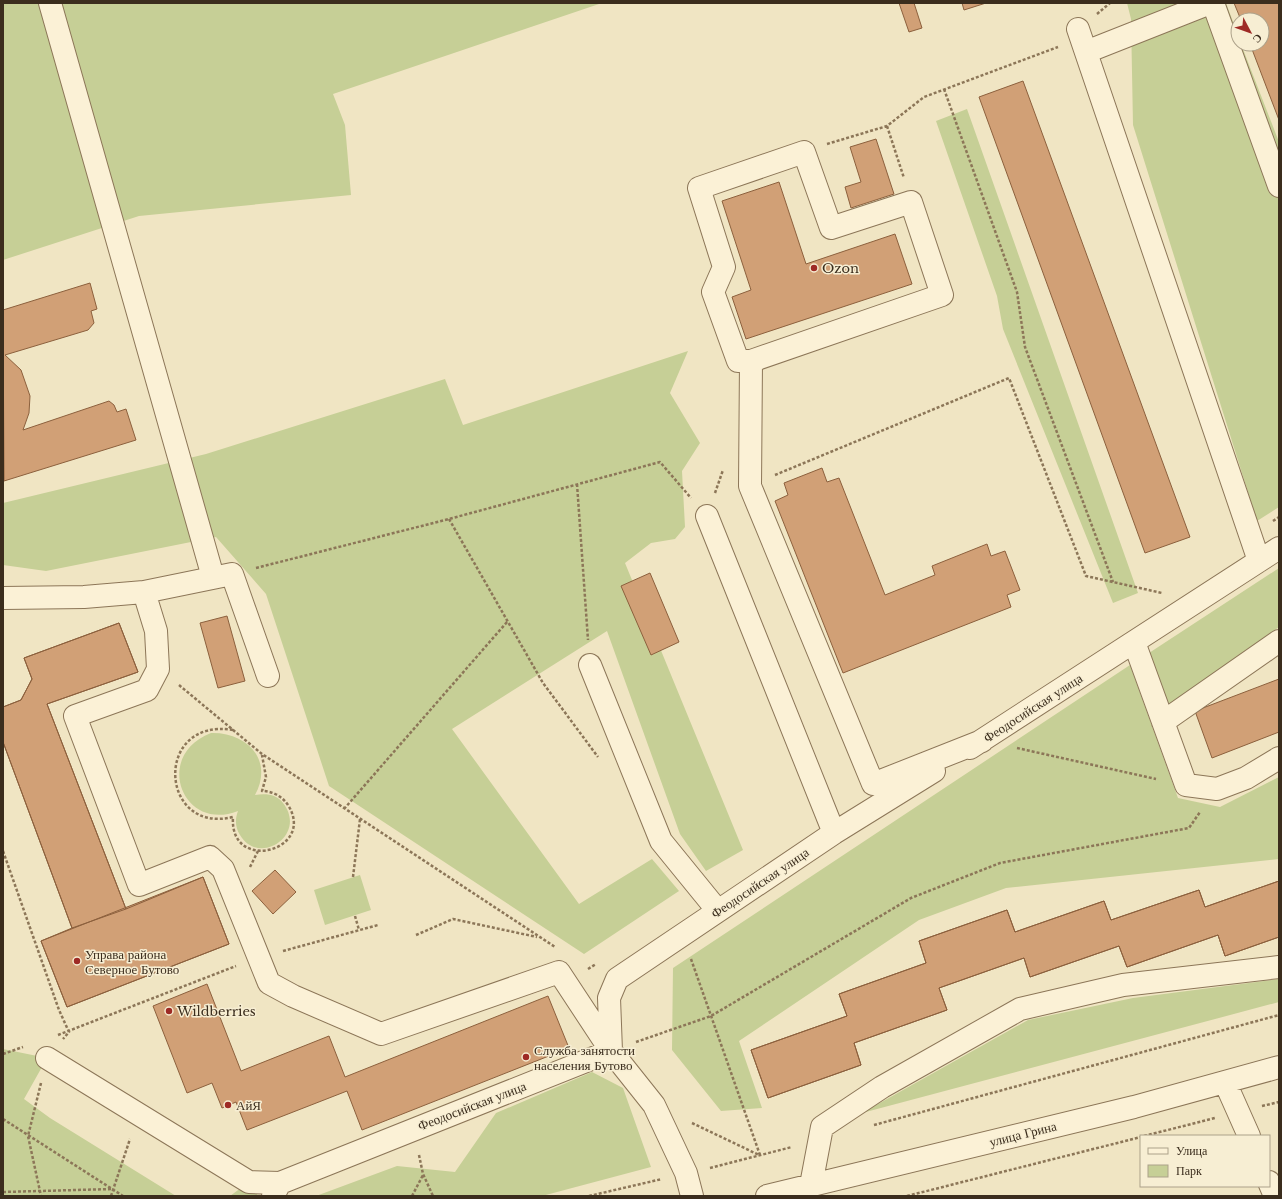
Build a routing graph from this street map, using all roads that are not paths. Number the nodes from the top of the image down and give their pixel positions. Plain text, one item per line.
1 (50, 3) edge
2 (1210, 3) edge
3 (1213, 3) edge
4 (1279, 186) edge
5 (751, 361) junction
6 (707, 516) road end
7 (1279, 548) edge
8 (1259, 561) junction
9 (222, 575) junction
10 (144, 592) junction
11 (3, 598) edge
12 (1279, 641) edge
13 (1134, 642) junction
14 (590, 665) road end
15 (268, 676) dead end
16 (1163, 722) junction
17 (982, 741) junction
18 (1279, 758) edge
19 (834, 833) junction
20 (718, 911) junction
21 (1279, 967) edge
22 (611, 1051) junction
23 (47, 1058) road end
24 (1279, 1067) edge
25 (1225, 1082) junction
26 (1249, 1135) edge
27 (1270, 1184) edge
28 (811, 1185) junction
29 (276, 1189) edge
30 (692, 1196) edge
31 (766, 1196) edge
32 (1275, 1196) edge

1 - 9 street
2 - 8 street
3 - 4 street
5 - 5 street
5 - 17 street
6 - 19 street
7 - 8 street, Феодосийская улица
8 - 13 street, Феодосийская улица
9 - 10 street
9 - 15 street
10 - 11 street
10 - 22 street
12 - 16 street
13 - 16 street
13 - 17 street, Феодосийская улица
14 - 20 street
16 - 18 street
17 - 19 street, Феодосийская улица
19 - 20 street, Феодосийская улица
20 - 22 street, Феодосийская улица
21 - 28 street
22 - 29 street, Феодосийская улица
22 - 30 street
23 - 29 street
24 - 25 street, улица Грина
25 - 26 street
25 - 28 street, улица Грина
27 - 32 street
28 - 31 street, улица Грина

